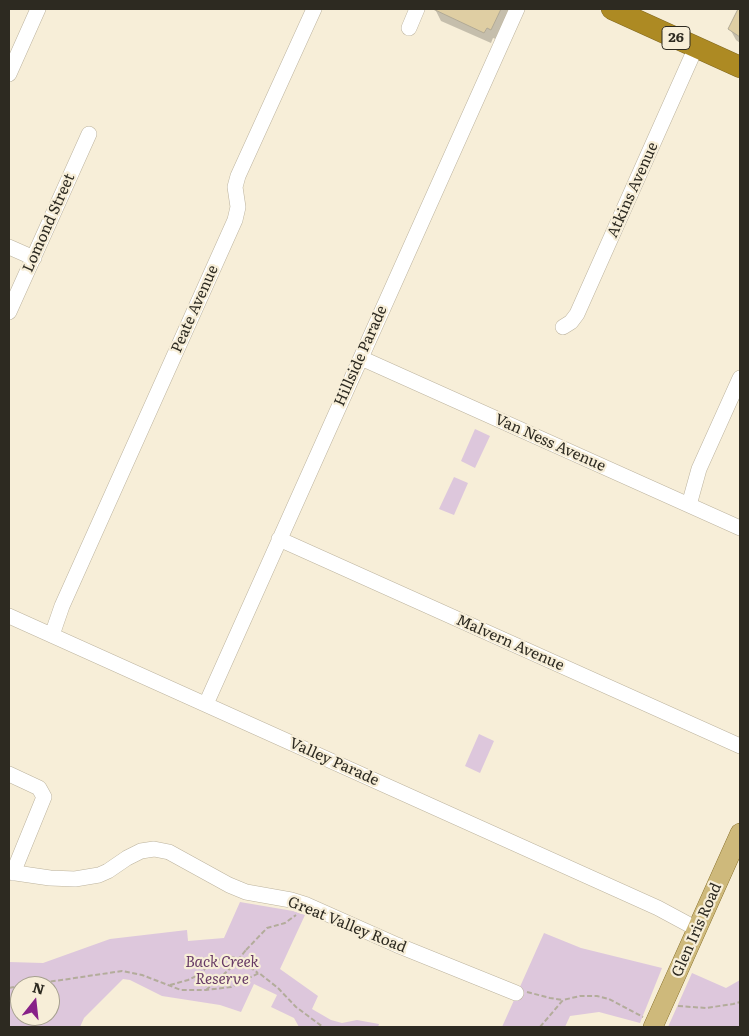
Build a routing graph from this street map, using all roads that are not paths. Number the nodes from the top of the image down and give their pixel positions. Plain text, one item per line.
1 (38, 9) edge
2 (314, 9) edge
3 (417, 9) edge
4 (517, 9) edge
5 (612, 9) edge
6 (409, 28) dead end
7 (696, 47) junction
8 (740, 67) edge
9 (9, 74) edge
10 (89, 134) dead end
11 (9, 247) edge
12 (34, 258) junction
13 (9, 312) edge
14 (563, 327) dead end
15 (361, 358) junction
16 (740, 378) edge
17 (684, 503) junction
18 (740, 528) edge
19 (279, 539) junction
20 (9, 616) edge
21 (49, 634) junction
22 (206, 704) junction
23 (740, 746) edge
24 (9, 774) edge
25 (740, 833) edge
26 (11, 872) edge
27 (699, 925) junction
28 (516, 993) road end
29 (651, 1025) edge

1 - 9 street
2 - 21 street, Peate Avenue
3 - 6 street
4 - 15 street, Hillside Parade
5 - 7 highway, 26
7 - 8 highway, 26
7 - 14 street, Atkins Avenue
10 - 12 street, Lomond Street
11 - 12 street
12 - 13 street, Lomond Street
15 - 17 street, Van Ness Avenue
15 - 19 street, Hillside Parade
16 - 17 street
17 - 18 street, Van Ness Avenue
19 - 22 street, Hillside Parade
19 - 23 street, Malvern Avenue
20 - 21 street, Valley Parade
21 - 22 street, Valley Parade
22 - 27 street, Valley Parade
24 - 26 street
25 - 27 main road, Glen Iris Road
26 - 28 street, Great Valley Road
27 - 29 main road, Glen Iris Road

